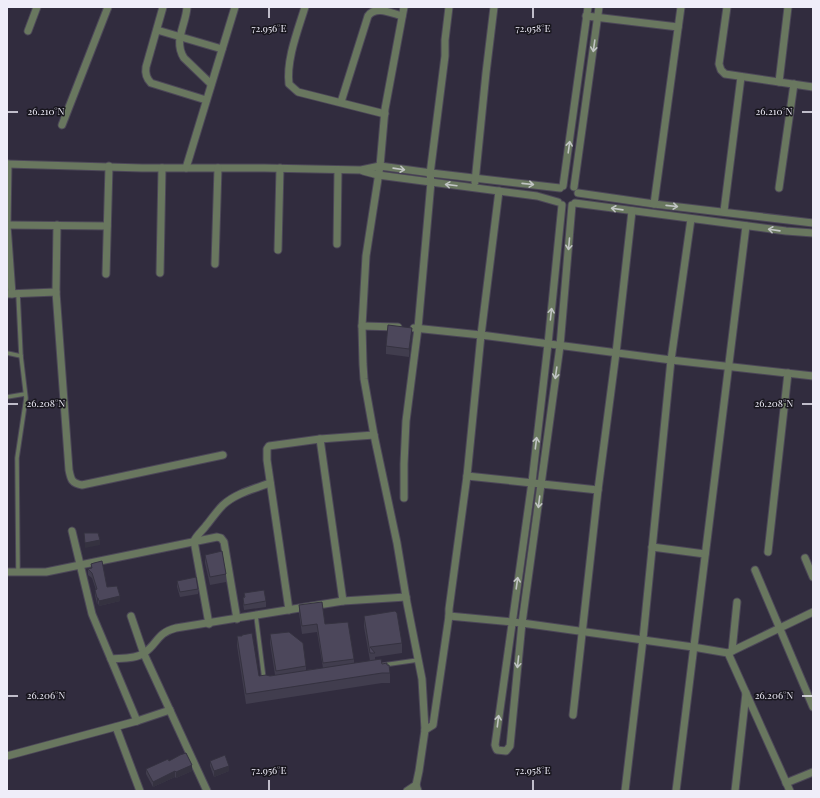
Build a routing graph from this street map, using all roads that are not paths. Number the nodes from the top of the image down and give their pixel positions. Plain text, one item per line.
1 (37, 7) edge
2 (108, 7) edge
3 (163, 7) edge
4 (187, 7) edge
5 (235, 7) edge
6 (304, 7) edge
7 (404, 7) edge
8 (449, 7) edge
9 (494, 7) edge
10 (588, 7) edge
11 (599, 7) edge
12 (681, 7) edge
13 (727, 7) edge
14 (788, 7) edge
15 (402, 16) junction
16 (586, 16) junction
17 (598, 18) junction
18 (678, 27) junction
19 (157, 30) junction
20 (28, 31) dead end
21 (179, 38) junction
22 (222, 49) junction
23 (742, 77) junction
24 (779, 82) junction
25 (211, 84) junction
26 (794, 84) junction
27 (813, 87) edge
28 (206, 100) junction
29 (341, 102) junction
30 (385, 114) junction
31 (62, 125) dead end
32 (7, 164) edge
33 (109, 166) junction
34 (380, 166) junction
35 (162, 168) junction
36 (186, 168) junction
37 (218, 168) junction
38 (280, 168) junction
39 (338, 170) junction
40 (361, 170) junction
41 (430, 173) junction
42 (378, 175) junction
43 (475, 178) junction
44 (431, 182) junction
45 (561, 187) junction
46 (474, 188) junction
47 (779, 188) dead end
48 (576, 190) junction
49 (499, 191) junction
50 (560, 203) junction
51 (574, 204) junction
52 (654, 204) junction
53 (632, 211) junction
54 (724, 211) junction
55 (691, 219) junction
56 (813, 223) edge
57 (7, 225) edge
58 (57, 225) junction
59 (107, 226) junction
60 (746, 226) junction
61 (813, 233) edge
62 (337, 244) dead end
63 (278, 250) dead end
64 (215, 264) dead end
65 (160, 273) dead end
66 (106, 274) dead end
67 (56, 292) junction
68 (12, 294) edge
69 (362, 326) junction
70 (402, 328) edge
71 (410, 328) edge
72 (418, 328) junction
73 (481, 335) junction
74 (548, 344) junction
75 (560, 346) junction
76 (7, 353) edge
77 (616, 353) junction
78 (21, 356) junction
79 (671, 360) junction
80 (728, 366) junction
81 (788, 373) junction
82 (813, 376) edge
83 (25, 394) junction
84 (7, 397) edge
85 (374, 435) junction
86 (320, 439) junction
87 (223, 455) dead end
88 (467, 476) junction
89 (270, 482) junction
90 (532, 482) junction
91 (541, 483) junction
92 (598, 490) junction
93 (404, 498) dead end
94 (72, 531) dead end
95 (194, 541) junction
96 (652, 547) junction
97 (768, 552) dead end
98 (705, 554) junction
99 (805, 558) dead end
100 (80, 564) junction
101 (755, 570) dead end
102 (7, 572) edge
103 (18, 572) junction
104 (813, 577) edge
105 (406, 597) junction
106 (343, 601) junction
107 (737, 602) dead end
108 (289, 610) junction
109 (813, 612) edge
110 (131, 616) dead end
111 (256, 616) junction
112 (450, 616) junction
113 (237, 619) junction
114 (511, 621) junction
115 (522, 623) junction
116 (209, 624) junction
117 (779, 628) junction
118 (582, 632) junction
119 (643, 639) junction
120 (693, 646) junction
121 (730, 652) junction
122 (144, 654) junction
123 (111, 659) junction
124 (418, 660) junction
125 (379, 666) edge
126 (269, 683) edge
127 (746, 692) junction
128 (813, 707) edge
129 (170, 710) junction
130 (572, 715) dead end
131 (137, 721) junction
132 (116, 727) junction
133 (425, 730) junction
134 (7, 756) edge
135 (813, 772) edge
136 (786, 783) junction
137 (417, 788) edge
138 (140, 791) edge
139 (207, 791) edge
140 (407, 791) edge
141 (625, 791) edge
142 (676, 791) edge
143 (735, 791) edge
144 (790, 791) edge

1 - 20 street
2 - 31 street
3 - 19 street
4 - 21 street
5 - 22 street
6 - 29 street
7 - 15 street
8 - 41 street
9 - 43 street
10 - 16 street
11 - 17 street
12 - 18 street
13 - 23 street
14 - 24 street
15 - 29 street
15 - 30 street
16 - 17 street
45 -> 16 street
17 - 18 street
17 -> 48 street
18 - 52 street
19 - 21 street
19 - 28 street
21 - 22 street
21 - 25 street
22 - 25 street
23 - 24 street
23 - 54 street
24 - 26 street
25 - 28 street
26 - 27 street
26 - 47 street
28 - 36 street
29 - 30 street
30 - 34 street
32 - 33 street
32 - 57 street
33 - 35 street
33 - 59 street
34 - 40 street
34 -> 41 street
34 - 42 street
35 - 36 street
35 - 65 street
36 - 37 street
37 - 38 street
37 - 64 street
38 - 39 street
38 - 63 street
39 - 40 street
39 - 62 street
40 - 42 street
41 - 43 street
41 - 44 street
42 - 44 street
42 - 69 street
43 -> 45 street
43 - 46 street
46 -> 44 street
44 - 72 street
45 - 48 street
45 - 50 street
46 - 49 street
48 - 51 street
48 - 52 street
49 - 50 street
49 - 73 street
50 - 51 street
74 -> 50 street
53 -> 51 street
51 -> 75 street
52 -> 54 street
53 - 55 street
53 - 77 street
54 - 56 street
55 - 60 street
55 - 79 street
57 - 58 street
57 - 68 street
58 - 59 street
58 - 67 street
59 - 66 street
61 -> 60 street
60 - 80 street
67 - 68 street
67 - 87 street
68 - 78 lane
69 - 70 street
69 - 85 street
71 - 72 street
72 - 73 street
72 - 93 street
73 - 74 street
73 - 88 street
74 - 75 street
90 -> 74 street
75 - 77 street
75 -> 91 street
76 - 78 lane
77 - 79 street
77 - 92 street
78 - 83 lane
79 - 80 street
79 - 96 street
80 - 81 street
80 - 98 street
81 - 82 street
81 - 97 street
83 - 84 lane
83 - 103 lane
85 - 86 street
85 - 105 street
86 - 89 street
86 - 106 street
88 - 90 street
88 - 112 street
89 - 95 street
89 - 108 street
90 - 91 street
114 -> 90 street
91 - 92 street
91 -> 115 street
92 - 118 street
94 - 100 street
95 - 100 street
95 - 113 street
95 - 116 street
96 - 98 street
96 - 119 street
98 - 120 street
99 - 104 street
100 - 103 street
100 - 123 street
101 - 117 street
102 - 103 street
105 - 106 street
105 - 124 street
106 - 108 street
107 - 121 street
108 - 111 street
109 - 117 street
110 - 122 street
111 - 113 street
111 - 126 lane
112 - 114 street
112 - 133 street
113 - 116 street
114 - 115 street
115 -> 114 street
115 - 118 street
116 - 122 street
117 - 121 street
117 - 128 street
118 - 119 street
118 - 130 street
119 - 120 street
119 - 141 street
120 - 121 street
120 - 142 street
121 - 127 street
122 - 123 street
122 - 129 street
123 - 131 street
124 - 125 lane
124 - 133 street
127 - 136 street
127 - 143 street
129 - 131 street
129 - 139 street
131 - 132 street
132 - 134 street
132 - 138 street
133 - 137 street
135 - 136 street
136 - 144 street
137 - 140 street

